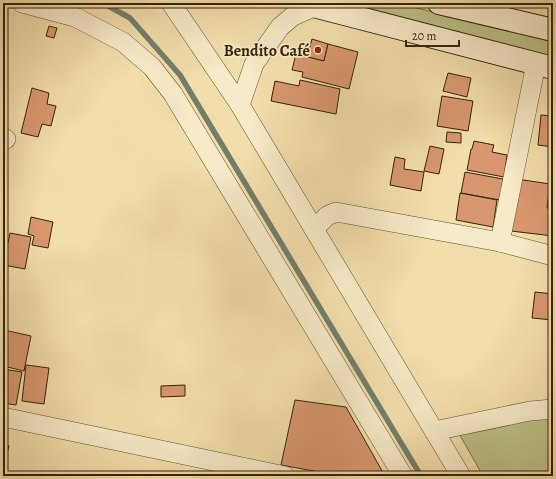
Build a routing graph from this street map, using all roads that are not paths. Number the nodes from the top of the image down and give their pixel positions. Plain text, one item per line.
1 (22, 3) edge
2 (171, 3) edge
3 (439, 3) edge
4 (309, 5) edge
5 (553, 30) edge
6 (544, 66) edge
7 (240, 105) junction
8 (314, 229) junction
9 (500, 242) junction
10 (553, 256) edge
11 (553, 409) edge
12 (3, 417) edge
13 (434, 431) junction
14 (285, 476) edge
15 (403, 476) edge
16 (461, 476) edge

1 - 15 street
2 - 7 street
3 - 5 main road
4 - 6 main road
4 - 7 street
6 - 9 street
7 - 8 street
8 - 9 street
8 - 13 street
9 - 10 street
11 - 13 street
12 - 14 street
13 - 16 street

